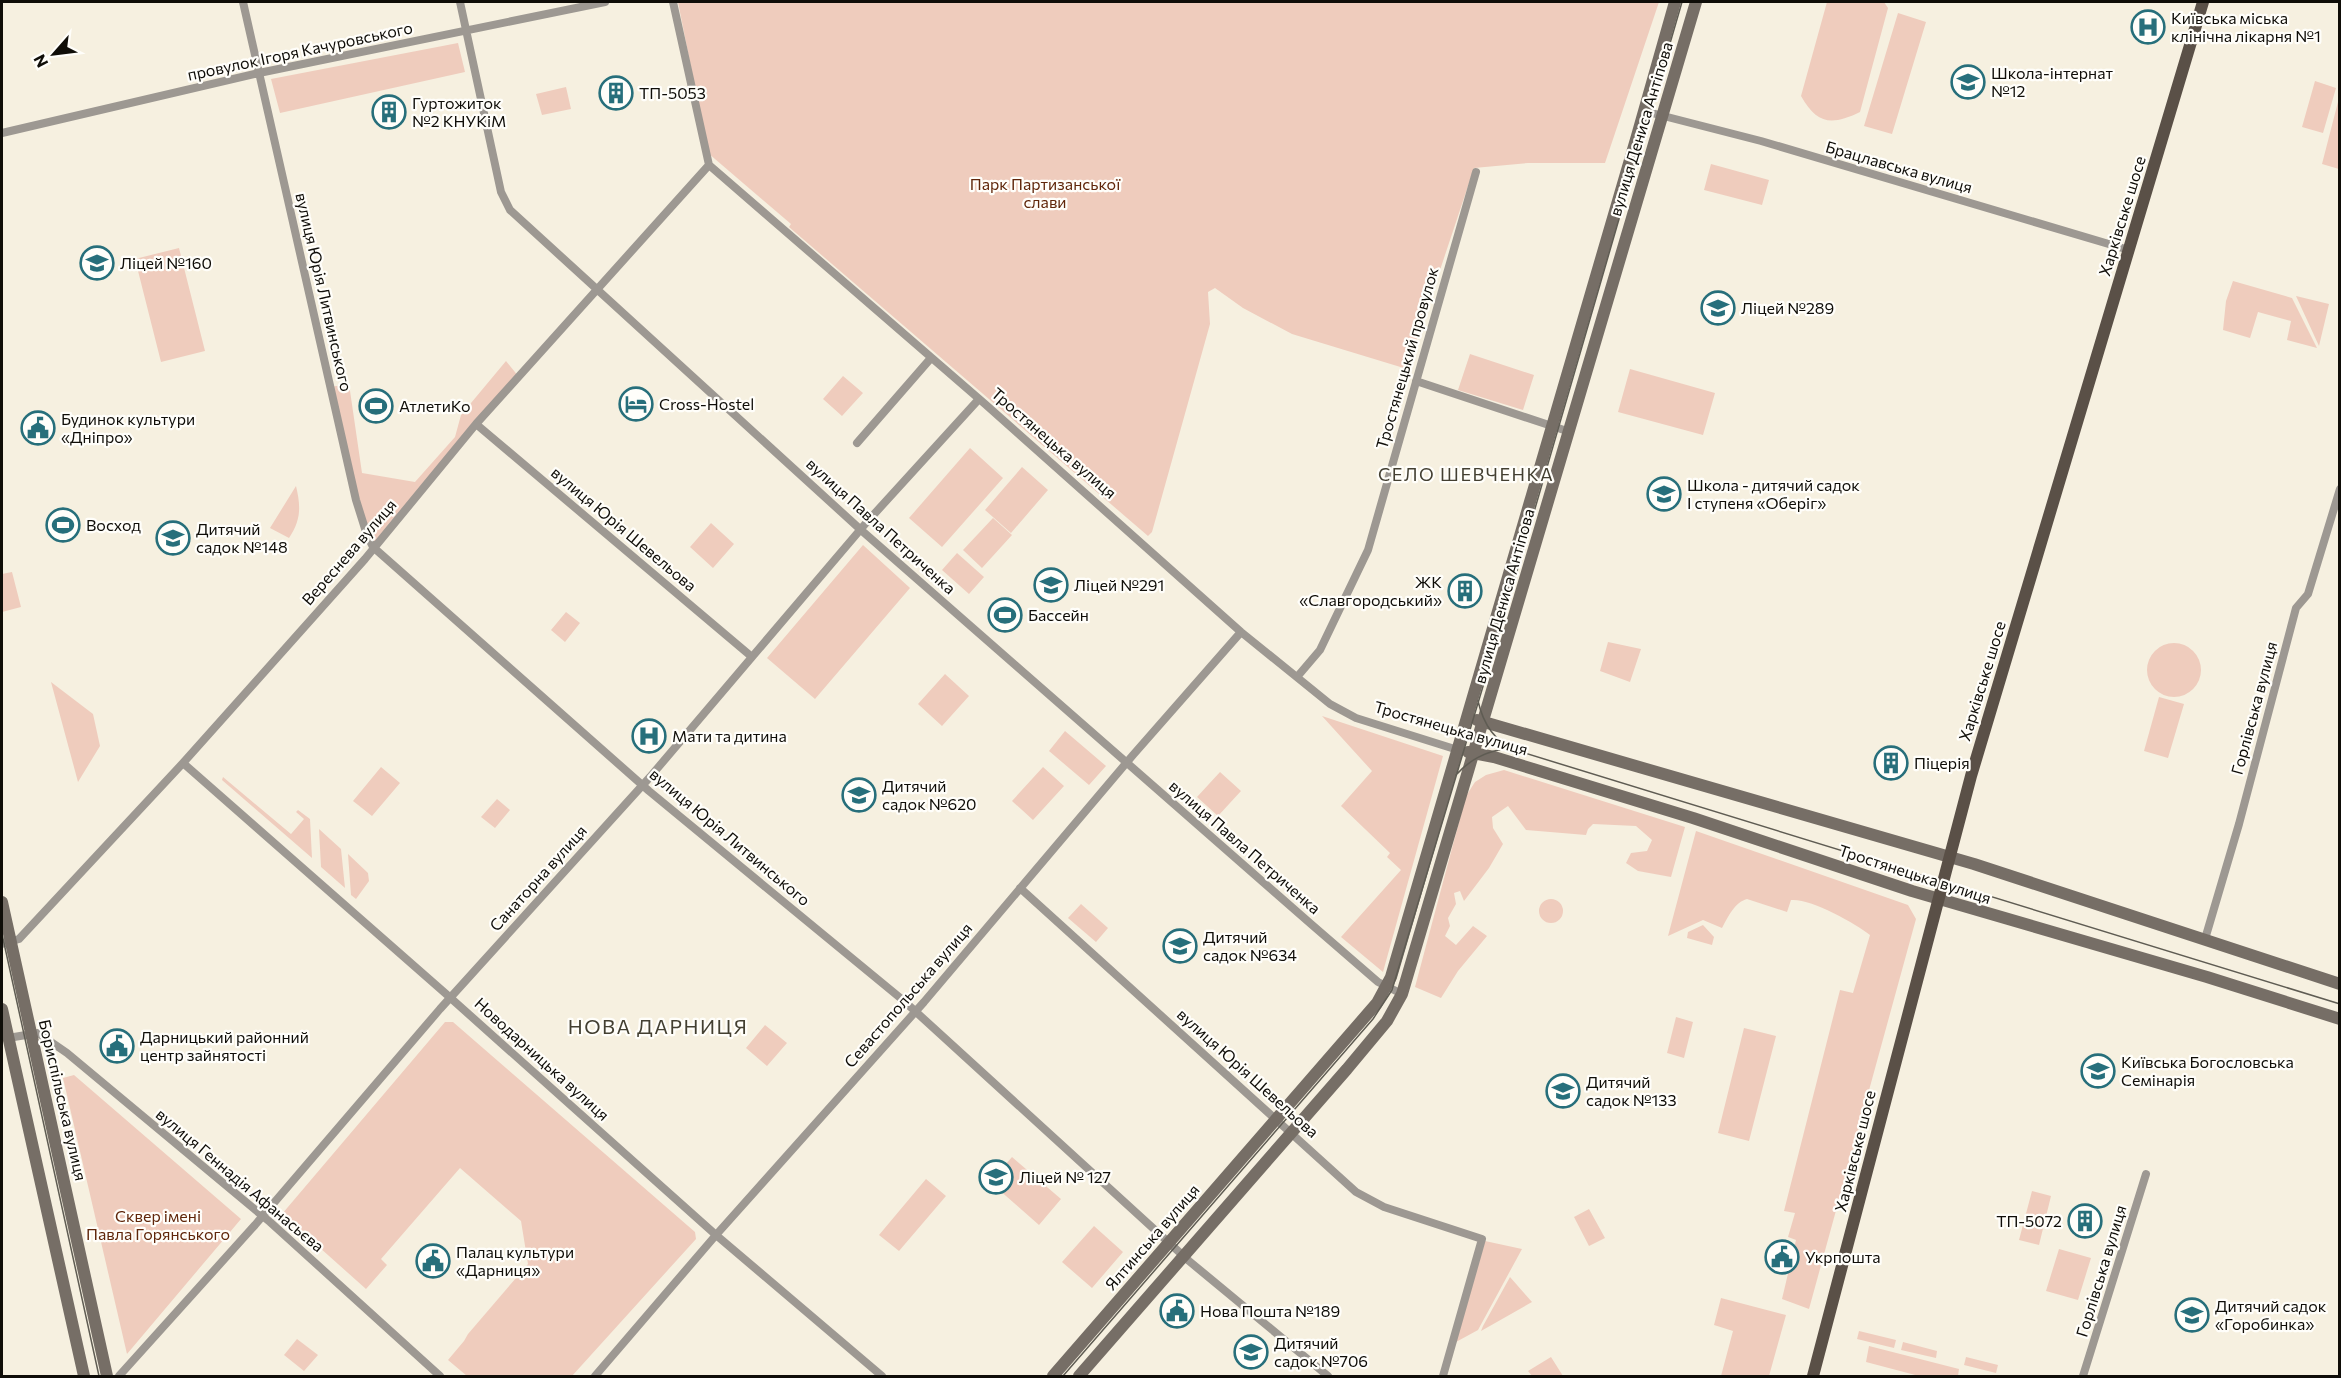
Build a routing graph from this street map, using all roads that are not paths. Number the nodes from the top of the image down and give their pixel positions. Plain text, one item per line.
1 (243, 2) edge
2 (460, 2) edge
3 (605, 2) edge
4 (674, 2) edge
5 (1674, 2) edge
6 (1696, 2) edge
7 (2203, 2) edge
8 (466, 32) junction
9 (259, 73) junction
10 (1644, 111) junction
11 (1661, 116) junction
12 (2, 133) edge
13 (709, 165) junction
14 (1476, 171) dead end
15 (2129, 250) junction
16 (597, 291) junction
17 (931, 358) junction
18 (1416, 381) junction
19 (979, 399) junction
20 (476, 424) junction
21 (1552, 426) junction
22 (1570, 432) junction
23 (856, 443) dead end
24 (2340, 489) edge
25 (861, 530) junction
26 (373, 547) junction
27 (1241, 632) junction
28 (752, 657) junction
29 (1297, 677) junction
30 (1467, 718) junction
31 (1484, 722) junction
32 (1458, 750) junction
33 (1474, 753) junction
34 (1126, 762) junction
35 (183, 763) junction
36 (642, 785) junction
37 (1948, 856) junction
38 (1020, 888) junction
39 (1938, 899) junction
40 (2, 902) edge
41 (2205, 939) junction
42 (6, 942) edge
43 (2340, 984) edge
44 (1386, 986) junction
45 (1402, 994) junction
46 (450, 997) junction
47 (2, 1009) edge
48 (915, 1011) junction
49 (2340, 1019) edge
50 (31, 1034) junction
51 (8, 1038) junction
52 (1277, 1119) junction
53 (1292, 1132) junction
54 (2146, 1174) dead end
55 (262, 1215) junction
56 (716, 1235) junction
57 (1169, 1243) junction
58 (1184, 1256) junction
59 (84, 1377) edge
60 (107, 1377) edge
61 (119, 1377) edge
62 (440, 1377) edge
63 (596, 1377) edge
64 (882, 1377) edge
65 (1053, 1377) edge
66 (1079, 1377) edge
67 (1328, 1377) edge
68 (1443, 1377) edge
69 (1813, 1377) edge
70 (2083, 1377) edge

1 - 9 street, вулиця Юрія Литвинського
2 - 8 street, вулиця Павла Петриченка
3 - 8 street, провулок Ігоря Качуровського
4 - 13 street
5 - 10 street, вулиця Дениса Антіпова
6 - 11 street, вулиця Дениса Антіпова
7 - 15 main road, Харківське шосе
8 - 9 street, провулок Ігоря Качуровського
8 - 16 street, вулиця Павла Петриченка
9 - 12 street, провулок Ігоря Качуровського
9 - 26 street, вулиця Юрія Литвинського
10 - 11 street, Брацлавська вулиця
10 - 21 street, вулиця Дениса Антіпова
11 - 15 street, Брацлавська вулиця
11 - 22 street, вулиця Дениса Антіпова
13 - 16 street, Вереснева вулиця
13 - 17 street, Тростянецька вулиця
14 - 18 street, Тростянецький провулок
15 - 37 main road, Харківське шосе
16 - 20 street, Вереснева вулиця
16 - 25 street, вулиця Павла Петриченка
17 - 19 street, Тростянецька вулиця
17 - 23 street
18 - 21 street
18 - 29 street, Тростянецький провулок
19 - 25 street, Санаторна вулиця
19 - 27 street, Тростянецька вулиця
20 - 26 street, Вереснева вулиця
20 - 28 street, вулиця Юрія Шевельова
21 - 22 street
21 - 30 street, вулиця Дениса Антіпова
22 - 31 street, вулиця Дениса Антіпова
24 - 41 street, Горлівська вулиця
25 - 28 street, Санаторна вулиця
25 - 34 street, вулиця Павла Петриченка
26 - 35 street, Вереснева вулиця
26 - 36 street, вулиця Юрія Литвинського
27 - 29 street, Тростянецька вулиця
27 - 34 street, Севастопольська вулиця
28 - 36 street, Санаторна вулиця
29 - 32 street, Тростянецька вулиця
30 - 31 street, Тростянецька вулиця
30 - 32 street, вулиця Дениса Антіпова
31 - 33 street, вулиця Дениса Антіпова
31 - 37 street, Тростянецька вулиця
32 - 33 street, Тростянецька вулиця
32 - 44 street, вулиця Дениса Антіпова
33 - 39 street, Тростянецька вулиця
33 - 45 street, вулиця Дениса Антіпова
34 - 38 street, Севастопольська вулиця
34 - 44 street, вулиця Павла Петриченка
35 - 42 street, Вереснева вулиця
35 - 46 street, Новодарницька вулиця
36 - 46 street, Санаторна вулиця
36 - 48 street, вулиця Юрія Литвинського
37 - 39 main road, Харківське шосе
37 - 41 street, Тростянецька вулиця
38 - 48 street, Севастопольська вулиця
38 - 52 street, вулиця Юрія Шевельова
39 - 49 street, Тростянецька вулиця
39 - 69 main road, Харківське шосе
40 - 42 street, Бориспільська вулиця
41 - 43 street, Тростянецька вулиця
42 - 50 street, Бориспільська вулиця
44 - 45 street, вулиця Павла Петриченка
44 - 52 street, вулиця Дениса Антіпова
45 - 53 street, вулиця Дениса Антіпова
46 - 55 street, Санаторна вулиця
46 - 56 street, Новодарницька вулиця
47 - 51 street
48 - 56 street, Севастопольська вулиця
48 - 57 street, вулиця Юрія Литвинського
50 - 51 street
50 - 55 street, вулиця Геннадія Афанасьєва
50 - 60 street, Бориспільська вулиця
51 - 59 street
52 - 53 street, вулиця Юрія Шевельова
52 - 57 street, Ялтинська вулиця
53 - 58 street
53 - 68 street, вулиця Юрія Шевельова
54 - 70 street, Горлівська вулиця
55 - 61 street, Санаторна вулиця
55 - 62 street, вулиця Геннадія Афанасьєва
56 - 63 street, Севастопольська вулиця
56 - 64 street, Новодарницька вулиця
57 - 58 street, вулиця Юрія Литвинського
57 - 65 street, Ялтинська вулиця
58 - 66 street
58 - 67 street, вулиця Юрія Литвинського

